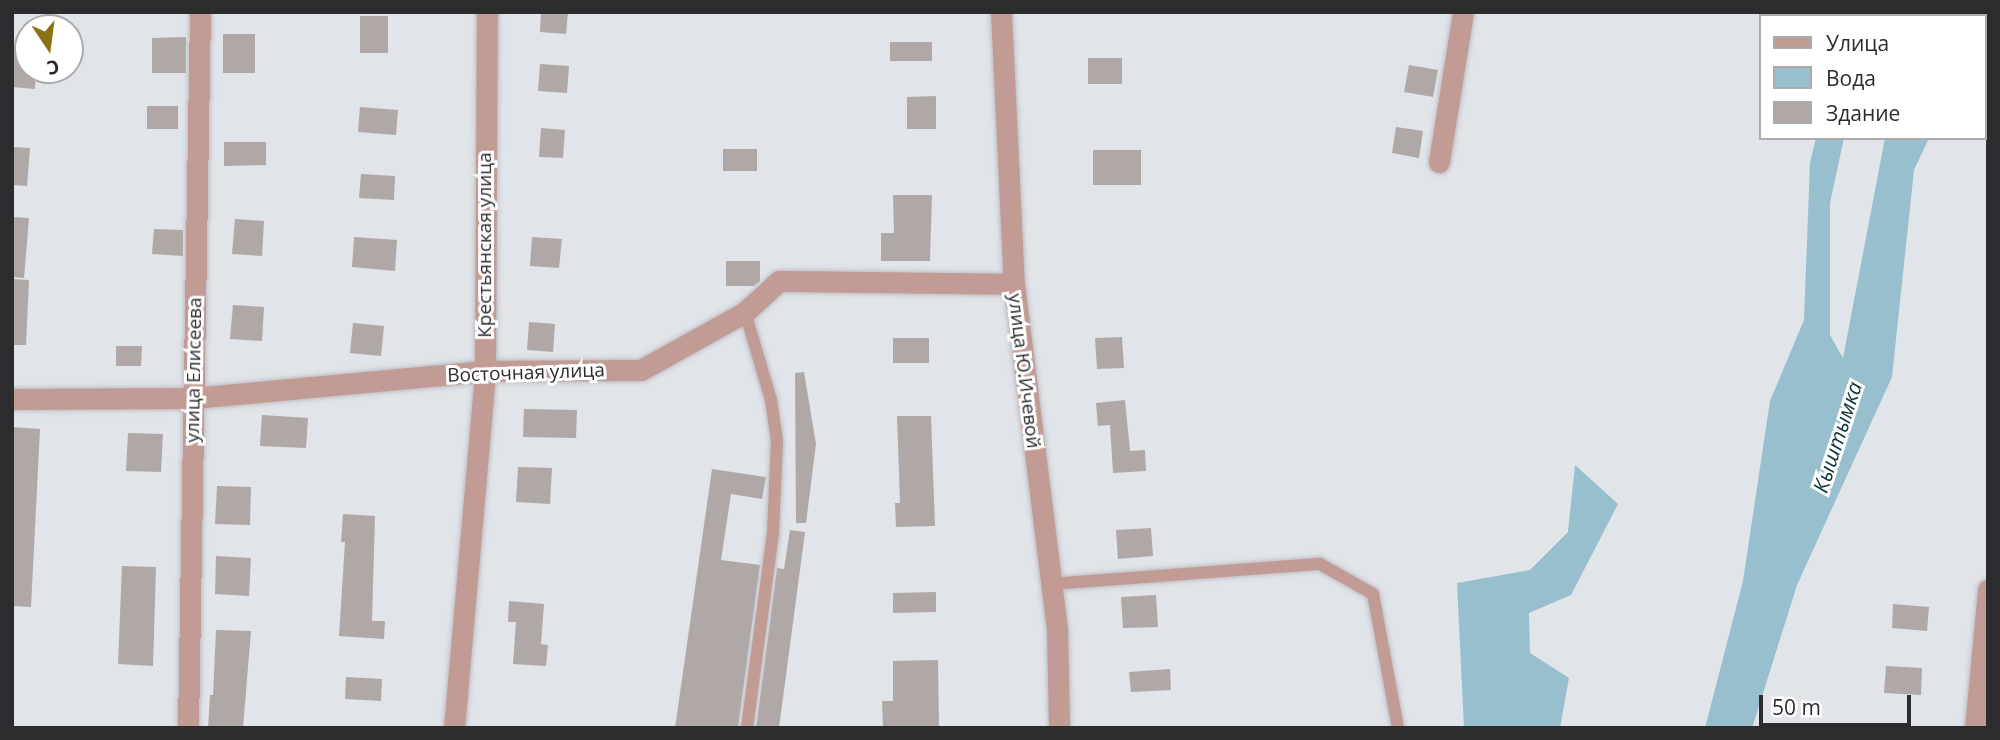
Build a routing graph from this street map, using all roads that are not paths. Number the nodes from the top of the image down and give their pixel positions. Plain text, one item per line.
1 (200, 12) edge
2 (487, 12) edge
3 (1001, 12) edge
4 (1463, 12) edge
5 (1439, 162) dead end
6 (1014, 284) junction
7 (744, 312) junction
8 (485, 371) junction
9 (193, 398) junction
10 (12, 399) edge
11 (1051, 584) junction
12 (1988, 590) edge
13 (188, 728) edge
14 (454, 728) edge
15 (747, 728) edge
16 (1059, 728) edge
17 (1398, 728) edge
18 (1975, 728) edge

1 - 9 street, улица Елисеева
2 - 8 street, Крестьянская улица
3 - 6 street, улица Ю.Ичевой
4 - 5 street
6 - 7 street, Восточная улица
6 - 11 street, улица Ю.Ичевой
7 - 8 street, Восточная улица
7 - 15 lane
8 - 9 street, Восточная улица
8 - 14 street, Крестьянская улица
9 - 10 street, Восточная улица
9 - 13 street, улица Елисеева
11 - 16 street, улица Ю.Ичевой
11 - 17 lane
12 - 18 street

